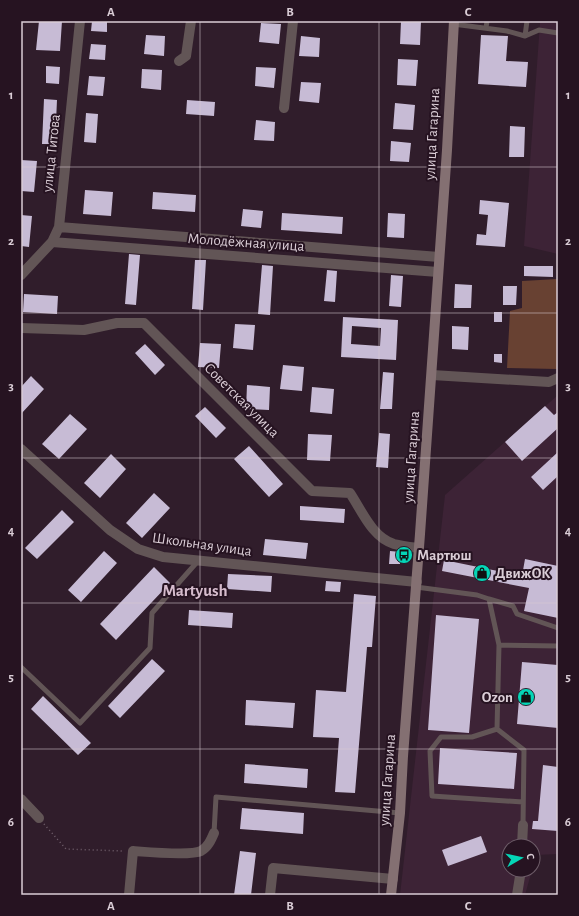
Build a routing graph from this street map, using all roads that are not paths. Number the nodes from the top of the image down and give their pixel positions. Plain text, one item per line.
1 (80, 21) edge
2 (191, 21) edge
3 (293, 21) edge
4 (487, 21) edge
5 (527, 21) edge
6 (453, 23) edge
7 (486, 28) junction
8 (558, 33) edge
9 (525, 36) junction
10 (179, 61) dead end
11 (284, 108) dead end
12 (59, 227) junction
13 (52, 242) junction
14 (439, 257) junction
15 (438, 272) junction
16 (21, 275) edge
17 (21, 328) edge
18 (432, 375) junction
19 (558, 378) edge
20 (21, 449) edge
21 (419, 548) junction
22 (199, 560) junction
23 (417, 584) junction
24 (489, 599) junction
25 (558, 628) edge
26 (499, 645) junction
27 (558, 646) edge
28 (21, 667) edge
29 (497, 729) junction
30 (21, 799) edge
31 (523, 802) junction
32 (400, 813) junction
33 (39, 818) road end
34 (523, 824) joint
35 (214, 833) joint
36 (522, 838) edge
37 (520, 878) edge
38 (393, 879) junction
39 (129, 895) edge
40 (270, 895) edge
41 (391, 895) edge
42 (517, 895) edge

1 - 12 street, улица Титова
2 - 10 street
3 - 11 street
4 - 7 lane
5 - 9 lane
6 - 7 lane
6 - 14 main road, улица Гагарина
7 - 9 lane
8 - 9 lane
12 - 13 street, улица Титова
12 - 14 street, Молодёжная улица
13 - 15 street, Молодёжная улица
13 - 16 street, улица Титова
14 - 15 main road, улица Гагарина
15 - 18 main road, улица Гагарина
17 - 21 street, Советская улица
18 - 19 street
18 - 21 main road, улица Гагарина
20 - 22 street, Школьная улица
21 - 23 main road, улица Гагарина
22 - 23 street, Школьная улица
22 - 28 lane
23 - 24 lane
23 - 32 main road, улица Гагарина
24 - 25 lane
24 - 26 lane
26 - 27 lane
26 - 29 lane
29 - 31 lane
29 - 31 lane
30 - 33 street
31 - 34 lane
32 - 35 lane
32 - 38 main road, улица Гагарина
34 - 36 street
35 - 39 street
37 - 42 street
38 - 40 street
38 - 41 main road, улица Гагарина

